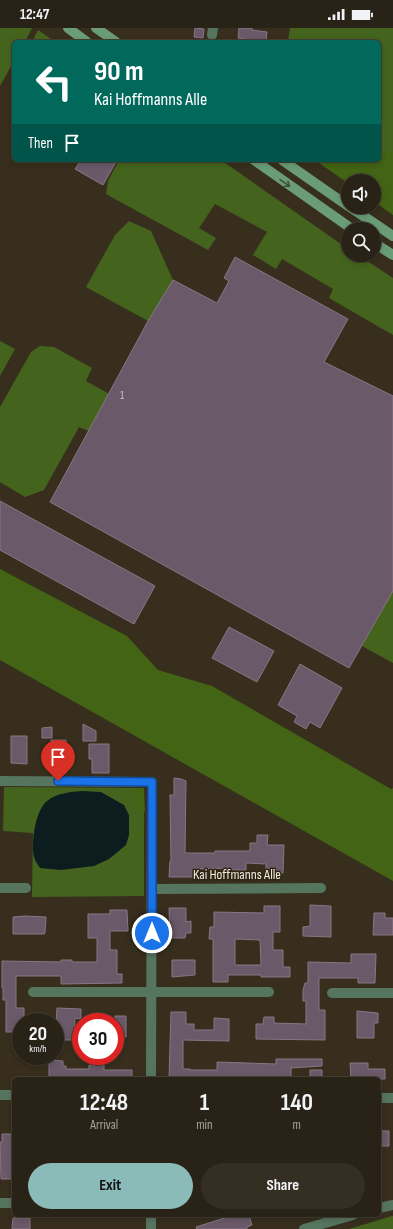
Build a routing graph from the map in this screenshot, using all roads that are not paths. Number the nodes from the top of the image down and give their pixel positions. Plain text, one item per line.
1 (68, 28) edge
2 (96, 28) edge
3 (84, 40) edge
4 (113, 40) edge
5 (257, 162) edge
6 (285, 162) edge
7 (341, 201) edge
8 (361, 214) edge
9 (342, 222) edge
10 (393, 236) edge
11 (381, 247) edge
12 (393, 255) edge
13 (0, 781) edge
14 (0, 888) edge
15 (26, 888) dead end
16 (152, 888) junction
17 (321, 888) dead end
18 (33, 992) dead end
19 (152, 992) junction
20 (270, 992) dead end
21 (332, 993) dead end
22 (393, 993) edge
23 (151, 1077) edge
24 (0, 1095) edge
25 (12, 1095) edge
26 (381, 1098) edge
27 (393, 1098) edge
28 (0, 1202) edge
29 (12, 1203) edge
30 (393, 1205) edge
31 (381, 1208) edge
32 (151, 1217) edge
33 (346, 1217) edge
34 (150, 1229) edge
35 (304, 1229) edge

1 - 3 main road
2 - 4 main road
5 -> 9 main road
6 - 7 main road
8 - 10 main road
11 - 12 main road
13 - 16 street
14 - 15 street
16 - 17 street, Kai Hoffmanns Alle
16 - 19 street
18 - 19 street
19 - 20 street
19 - 23 street
21 - 22 street
24 - 25 street
26 - 27 street
28 - 29 street
30 - 31 street
32 - 34 street
33 - 35 street

